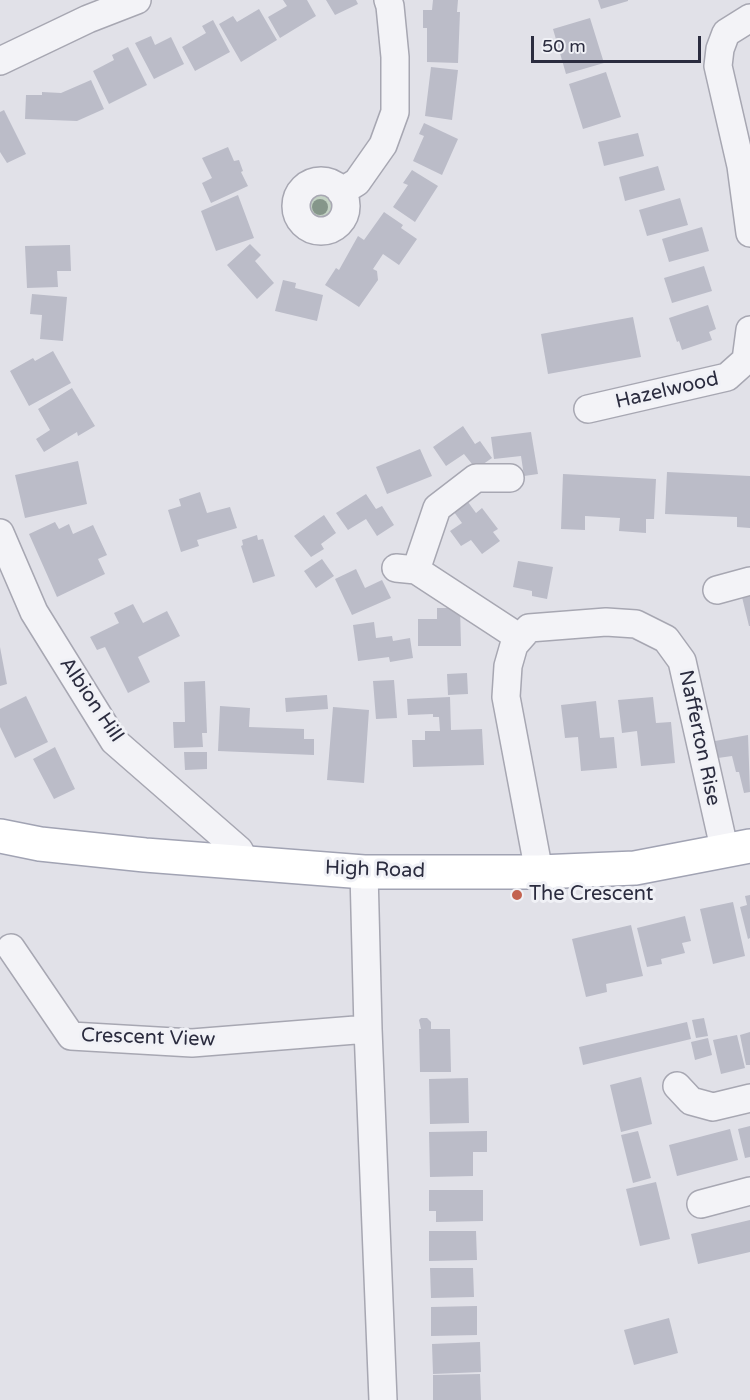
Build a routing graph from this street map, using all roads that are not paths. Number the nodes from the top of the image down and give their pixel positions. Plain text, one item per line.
1 (137, 0) edge
2 (388, 0) edge
3 (750, 18) edge
4 (0, 61) edge
5 (341, 192) dead end
6 (750, 233) edge
7 (750, 330) edge
8 (588, 409) dead end
9 (510, 478) dead end
10 (0, 533) edge
11 (750, 581) edge
12 (717, 590) dead end
13 (520, 638) junction
14 (0, 836) edge
15 (737, 849) edge
16 (246, 863) junction
17 (364, 872) junction
18 (539, 872) junction
19 (11, 948) dead end
20 (368, 1029) junction
21 (677, 1086) dead end
22 (750, 1098) edge
23 (750, 1191) edge
24 (701, 1204) dead end
25 (383, 1400) edge

1 - 4 street
2 - 5 street
3 - 6 street
7 - 8 street, Hazelwood
9 - 13 street
10 - 16 street, Albion Hill
11 - 12 street
13 - 15 street, Nafferton Rise
13 - 18 street
14 - 16 main road, High Road
15 - 18 main road, High Road
16 - 17 main road, High Road
17 - 18 main road, High Road
17 - 20 street
19 - 20 street, Crescent View
20 - 25 street
21 - 22 street
23 - 24 street

